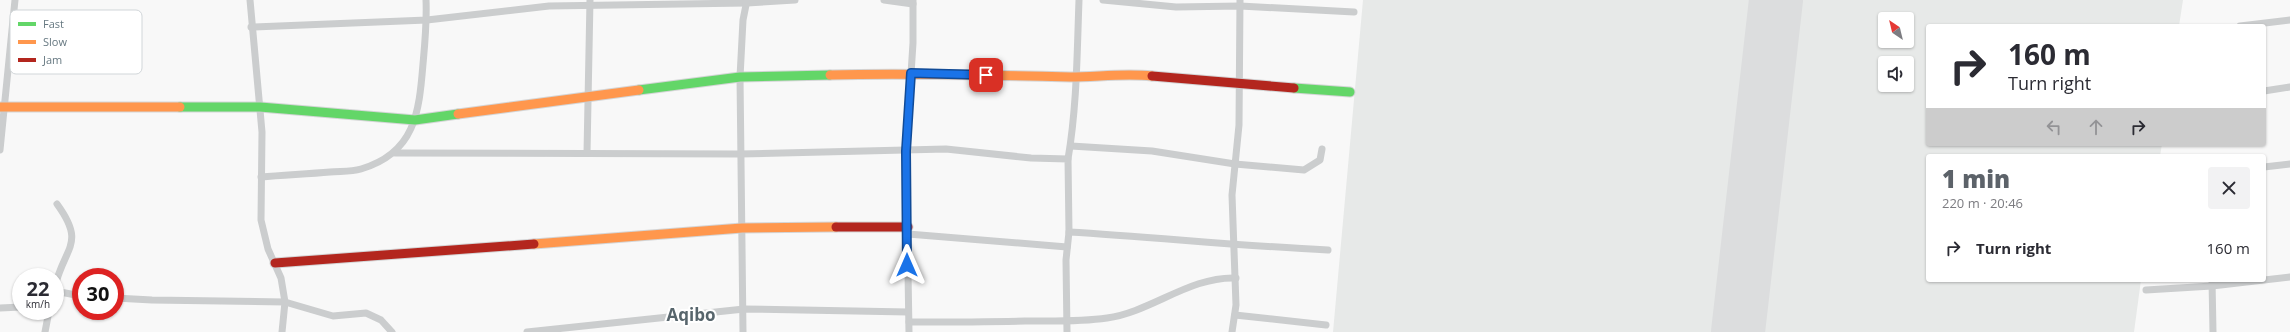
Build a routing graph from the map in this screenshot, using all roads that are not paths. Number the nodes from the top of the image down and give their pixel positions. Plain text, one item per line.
1 (15, 0) edge
2 (250, 0) edge
3 (426, 0) edge
4 (795, 0) edge
5 (884, 0) edge
6 (1079, 0) edge
7 (1103, 0) edge
8 (1134, 1) edge
9 (747, 2) edge
10 (913, 2) edge
11 (590, 3) edge
12 (1240, 3) edge
13 (14, 10) edge
14 (1354, 12) dead end
15 (427, 20) junction
16 (2290, 20) edge
17 (2257, 24) edge
18 (251, 27) junction
19 (10, 38) edge
20 (911, 73) junction
21 (740, 77) junction
22 (1077, 77) junction
23 (1239, 85) junction
24 (2290, 87) edge
25 (2266, 90) edge
26 (1350, 92) dead end
27 (588, 98) junction
28 (1, 107) edge
29 (260, 107) junction
30 (415, 120) junction
31 (1071, 146) junction
32 (1322, 148) dead end
33 (0, 150) edge
34 (906, 151) junction
35 (394, 153) junction
36 (587, 153) junction
37 (740, 154) junction
38 (1068, 159) junction
39 (1235, 164) junction
40 (2290, 164) edge
41 (2266, 167) edge
42 (261, 177) junction
43 (57, 204) dead end
44 (742, 228) junction
45 (908, 230) junction
46 (1068, 232) junction
47 (1234, 245) junction
48 (1067, 247) junction
49 (1328, 250) dead end
50 (275, 263) junction
51 (62, 268) edge
52 (2290, 277) edge
53 (1236, 278) junction
54 (2266, 279) edge
55 (2225, 282) edge
56 (2212, 283) edge
57 (2146, 290) dead end
58 (124, 298) edge
59 (285, 302) junction
60 (12, 307) edge
61 (0, 308) edge
62 (744, 309) junction
63 (908, 312) junction
64 (1235, 315) junction
65 (47, 320) edge
66 (1068, 321) junction
67 (909, 322) junction
68 (1326, 325) dead end
69 (45, 332) edge
70 (282, 332) edge
71 (392, 332) edge
72 (527, 332) edge
73 (743, 332) edge
74 (909, 332) edge
75 (1067, 332) edge
76 (1232, 332) edge
77 (2213, 332) edge

1 - 13 street
2 - 18 street
3 - 15 street
4 - 9 street
5 - 10 street
6 - 22 street
7 - 8 street
8 - 12 street
9 - 11 street
9 - 21 street
10 - 20 street
11 - 15 street
11 - 27 street
12 - 14 street
12 - 23 street
15 - 18 street
15 - 30 street
16 - 17 street
18 - 29 street
19 - 28 street
20 - 21 street
20 - 22 street
20 - 34 street
21 - 27 street
21 - 37 street
22 - 23 street
22 - 31 street
23 - 26 street
23 - 39 street
24 - 25 street
27 - 30 street
27 - 36 street
28 - 29 street
28 - 33 street
29 - 30 street
29 - 42 street
30 - 35 street
31 - 38 street
31 - 39 street
32 - 39 street
34 - 37 street
34 - 38 street
34 - 45 street
35 - 36 street
35 - 42 street
36 - 37 street
37 - 44 street
38 - 46 street
39 - 47 street
40 - 41 street
42 - 50 street
43 - 51 street
44 - 45 street
44 - 50 street
44 - 62 street
45 - 48 street
45 - 63 street
46 - 47 street
46 - 48 street
47 - 49 street
47 - 53 street
48 - 66 street
50 - 59 street
52 - 54 street
53 - 64 street
53 - 66 street
55 - 56 street
56 - 57 street
56 - 77 street
58 - 59 street
59 - 70 street
59 - 71 street
60 - 61 street
62 - 63 street
62 - 72 street
62 - 73 street
63 - 67 street
64 - 68 street
64 - 76 street
65 - 69 street
66 - 67 street
66 - 75 street
67 - 74 street

